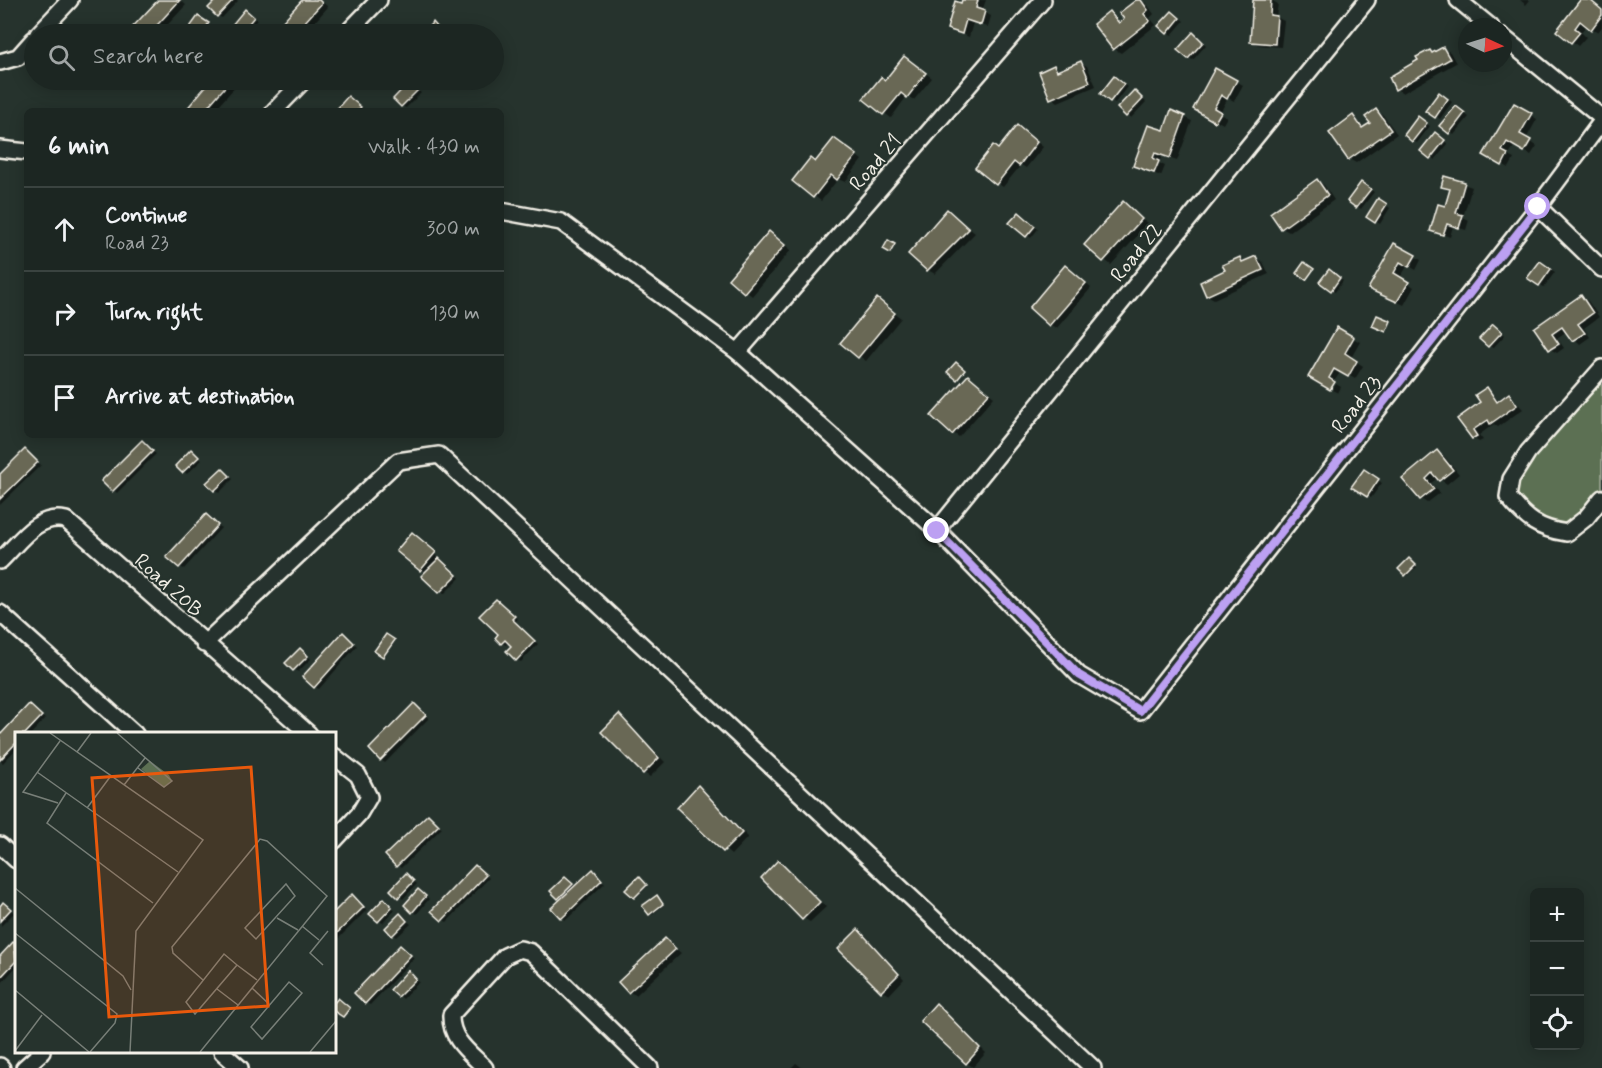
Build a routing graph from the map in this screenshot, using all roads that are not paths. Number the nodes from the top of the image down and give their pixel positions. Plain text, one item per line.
1 (70, 0) edge
2 (378, 0) edge
3 (1043, 0) edge
4 (1368, 0) edge
5 (1458, 0) edge
6 (1480, 18) edge
7 (47, 24) edge
8 (355, 24) edge
9 (1512, 45) edge
10 (24, 50) edge
11 (0, 62) edge
12 (294, 90) edge
13 (277, 108) edge
14 (1602, 120) edge
15 (0, 149) edge
16 (24, 152) edge
17 (1538, 207) junction
18 (504, 212) edge
19 (1602, 269) edge
20 (738, 352) junction
21 (1602, 368) edge
22 (1602, 498) edge
23 (937, 531) junction
24 (0, 561) edge
25 (0, 613) edge
26 (204, 644) junction
27 (133, 732) edge
28 (307, 732) edge
29 (336, 758) edge
30 (336, 840) edge
31 (0, 845) edge
32 (15, 859) edge
33 (41, 1053) edge
34 (223, 1053) edge
35 (24, 1068) edge
36 (240, 1068) edge
37 (484, 1068) edge
38 (650, 1068) edge
39 (1093, 1068) edge

1 - 7 street
2 - 8 street
3 - 20 street, Road 21
4 - 23 street, Road 22
5 - 6 street
9 - 14 street
10 - 11 street
12 - 13 street
14 - 17 street, Road 23
15 - 16 street
17 - 19 street
17 - 23 street, Road 23
18 - 20 street
20 - 23 street
21 - 22 street
24 - 26 street, Road 20B
25 - 27 street
26 - 28 street, Road 20B
26 - 39 street
29 - 30 street
31 - 32 street
33 - 35 street
34 - 36 street
37 - 38 street

